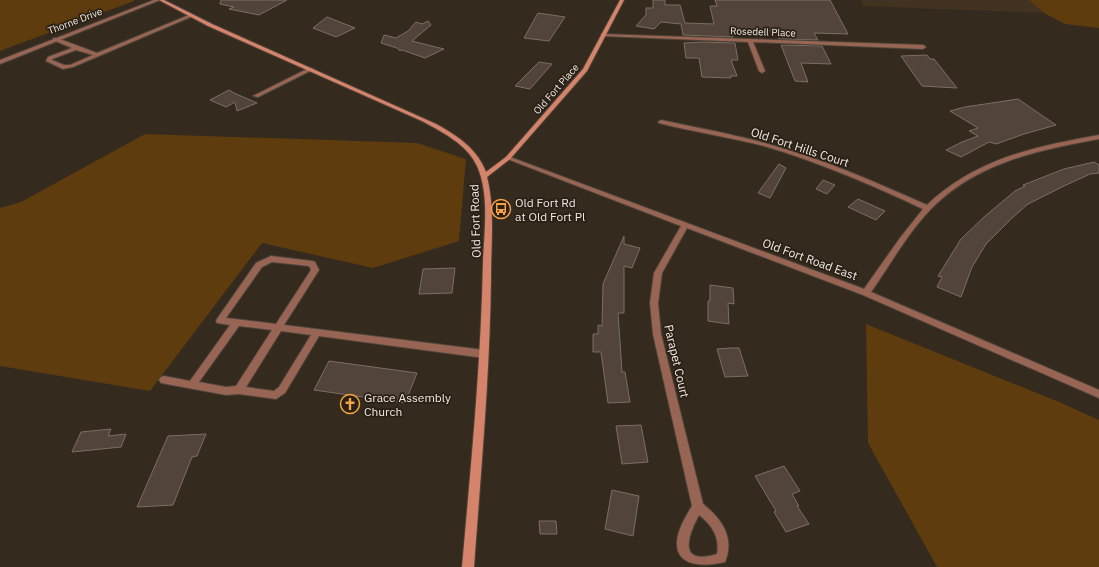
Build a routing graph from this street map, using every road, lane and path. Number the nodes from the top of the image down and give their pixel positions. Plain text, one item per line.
1 (158, 0) edge
2 (161, 0) edge
3 (622, 0) edge
4 (191, 16) junction
5 (603, 35) junction
6 (55, 39) junction
7 (750, 40) junction
8 (923, 47) dead end
9 (76, 48) junction
10 (97, 55) junction
11 (0, 62) edge
12 (311, 69) junction
13 (762, 71) dead end
14 (256, 96) dead end
15 (661, 122) dead end
16 (1099, 136) edge
17 (508, 158) junction
18 (484, 176) junction
19 (928, 208) junction
20 (684, 226) junction
21 (866, 293) junction
22 (237, 323) junction
23 (280, 328) junction
24 (317, 332) junction
25 (484, 354) junction
26 (164, 380) dead end
27 (192, 385) junction
28 (239, 390) junction
29 (1099, 394) edge
30 (698, 507) junction
31 (468, 567) edge

1 - 6 street, Thorne Drive
2 - 4 main road, Old Fort Road
3 - 5 main road, Old Fort Place
4 - 10 street
4 - 12 main road, Old Fort Road
5 - 7 street, Rosedell Place
5 - 17 main road, Old Fort Place
6 - 9 street
6 - 11 street, Thorne Drive
7 - 8 street, Rosedell Place
7 - 13 street
9 - 10 street
9 - 10 street
12 - 14 street
12 - 18 main road, Old Fort Road
15 - 19 street, Old Fort Hills Court
16 - 19 street
17 - 18 main road, Old Fort Place
17 - 20 street, Old Fort Road East
18 - 25 main road, Old Fort Road
19 - 21 street
20 - 21 street, Old Fort Road East
20 - 30 street, Parapet Court
21 - 29 street, Old Fort Road East
22 - 23 street
22 - 23 street
22 - 27 street
23 - 24 street
23 - 28 street
24 - 25 street
24 - 28 street
25 - 31 main road, Old Fort Road
26 - 27 street
27 - 28 street
30 - 30 street

